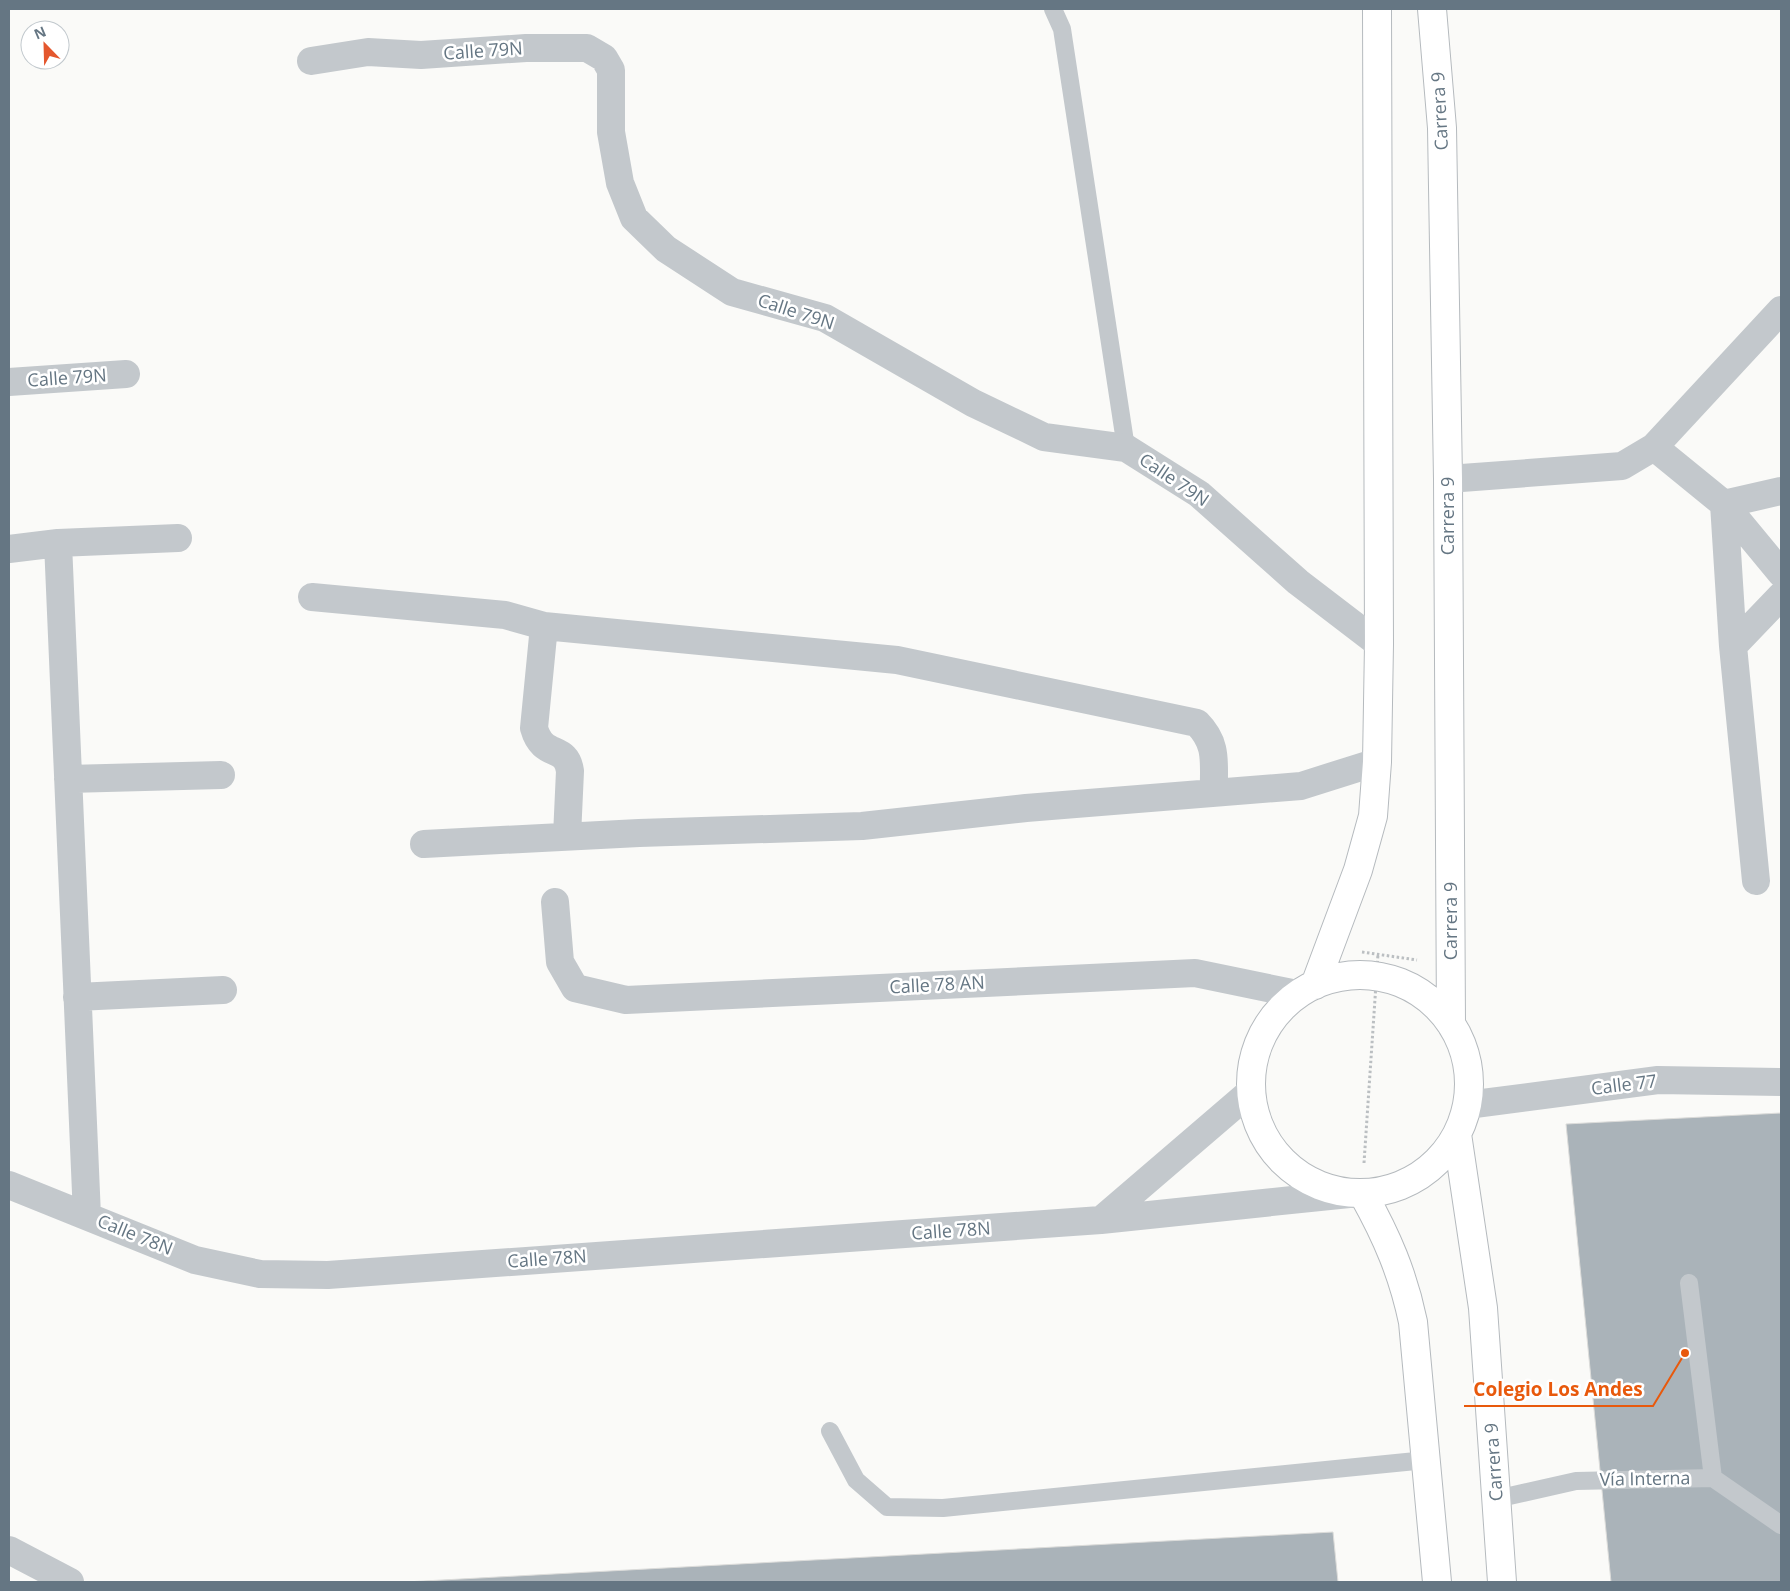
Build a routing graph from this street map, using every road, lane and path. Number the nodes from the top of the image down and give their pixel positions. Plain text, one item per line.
1 (1053, 9) edge
2 (1377, 9) edge
3 (1432, 9) edge
4 (311, 61) dead end
5 (1781, 310) edge
6 (126, 374) dead end
7 (9, 382) edge
8 (1654, 447) junction
9 (1126, 448) junction
10 (1448, 479) junction
11 (1781, 491) edge
12 (1724, 504) junction
13 (178, 538) dead end
14 (58, 544) junction
15 (9, 550) edge
16 (1781, 574) edge
17 (1781, 596) edge
18 (312, 597) dead end
19 (544, 626) junction
20 (1379, 644) junction
21 (1733, 646) junction
22 (1377, 762) junction
23 (221, 775) dead end
24 (68, 779) junction
25 (1214, 793) junction
26 (567, 836) junction
27 (424, 844) dead end
28 (1756, 881) dead end
29 (555, 902) dead end
30 (1329, 947) junction
31 (1377, 965) junction
32 (1451, 966) junction
33 (223, 990) dead end
34 (1306, 990) junction
35 (78, 997) junction
36 (1451, 1024) junction
37 (1781, 1082) edge
38 (1250, 1093) junction
39 (1467, 1105) junction
40 (1458, 1134) junction
41 (9, 1185) edge
42 (1356, 1194) junction
43 (87, 1216) junction
44 (1102, 1220) junction
45 (1689, 1283) dead end
46 (830, 1431) dead end
47 (1426, 1460) junction
48 (1713, 1478) junction
49 (1496, 1499) junction
50 (1781, 1525) edge
51 (9, 1550) edge
52 (70, 1582) edge
53 (1437, 1582) edge
54 (1502, 1582) edge

1 - 9 lane
2 - 20 main road
3 - 10 main road, Carrera 9
4 - 9 street, Calle 79N
5 - 8 street
6 - 7 street, Calle 79N
8 - 10 street
8 - 12 street
9 - 20 street, Calle 79N
10 - 32 main road, Carrera 9
11 - 12 street
12 - 16 street
12 - 21 street
13 - 14 street
14 - 15 street
14 - 24 street
17 - 21 street
18 - 19 street
19 - 25 street
19 - 26 street
20 - 22 main road
21 - 28 street
22 - 25 street
22 - 30 main road
23 - 24 street
24 - 35 street
25 - 26 street
26 - 27 street
29 - 34 street, Calle 78 AN
30 - 31 path
30 - 34 main road
31 - 32 path
31 - 34 main road
31 - 36 main road
31 - 42 path
32 - 36 main road, Carrera 9
33 - 35 street
34 - 38 main road
35 - 43 street
36 - 39 main road
37 - 39 street, Calle 77
38 - 42 main road
38 - 44 street
39 - 40 main road
40 - 42 main road
40 - 49 main road, Carrera 9
41 - 43 street, Calle 78N
42 - 44 street, Calle 78N
42 - 47 main road
43 - 44 street, Calle 78N
45 - 48 lane
46 - 47 lane
47 - 53 main road
48 - 49 lane, Vía Interna
48 - 50 lane, Vía Interna
49 - 54 main road, Carrera 9
51 - 52 street

